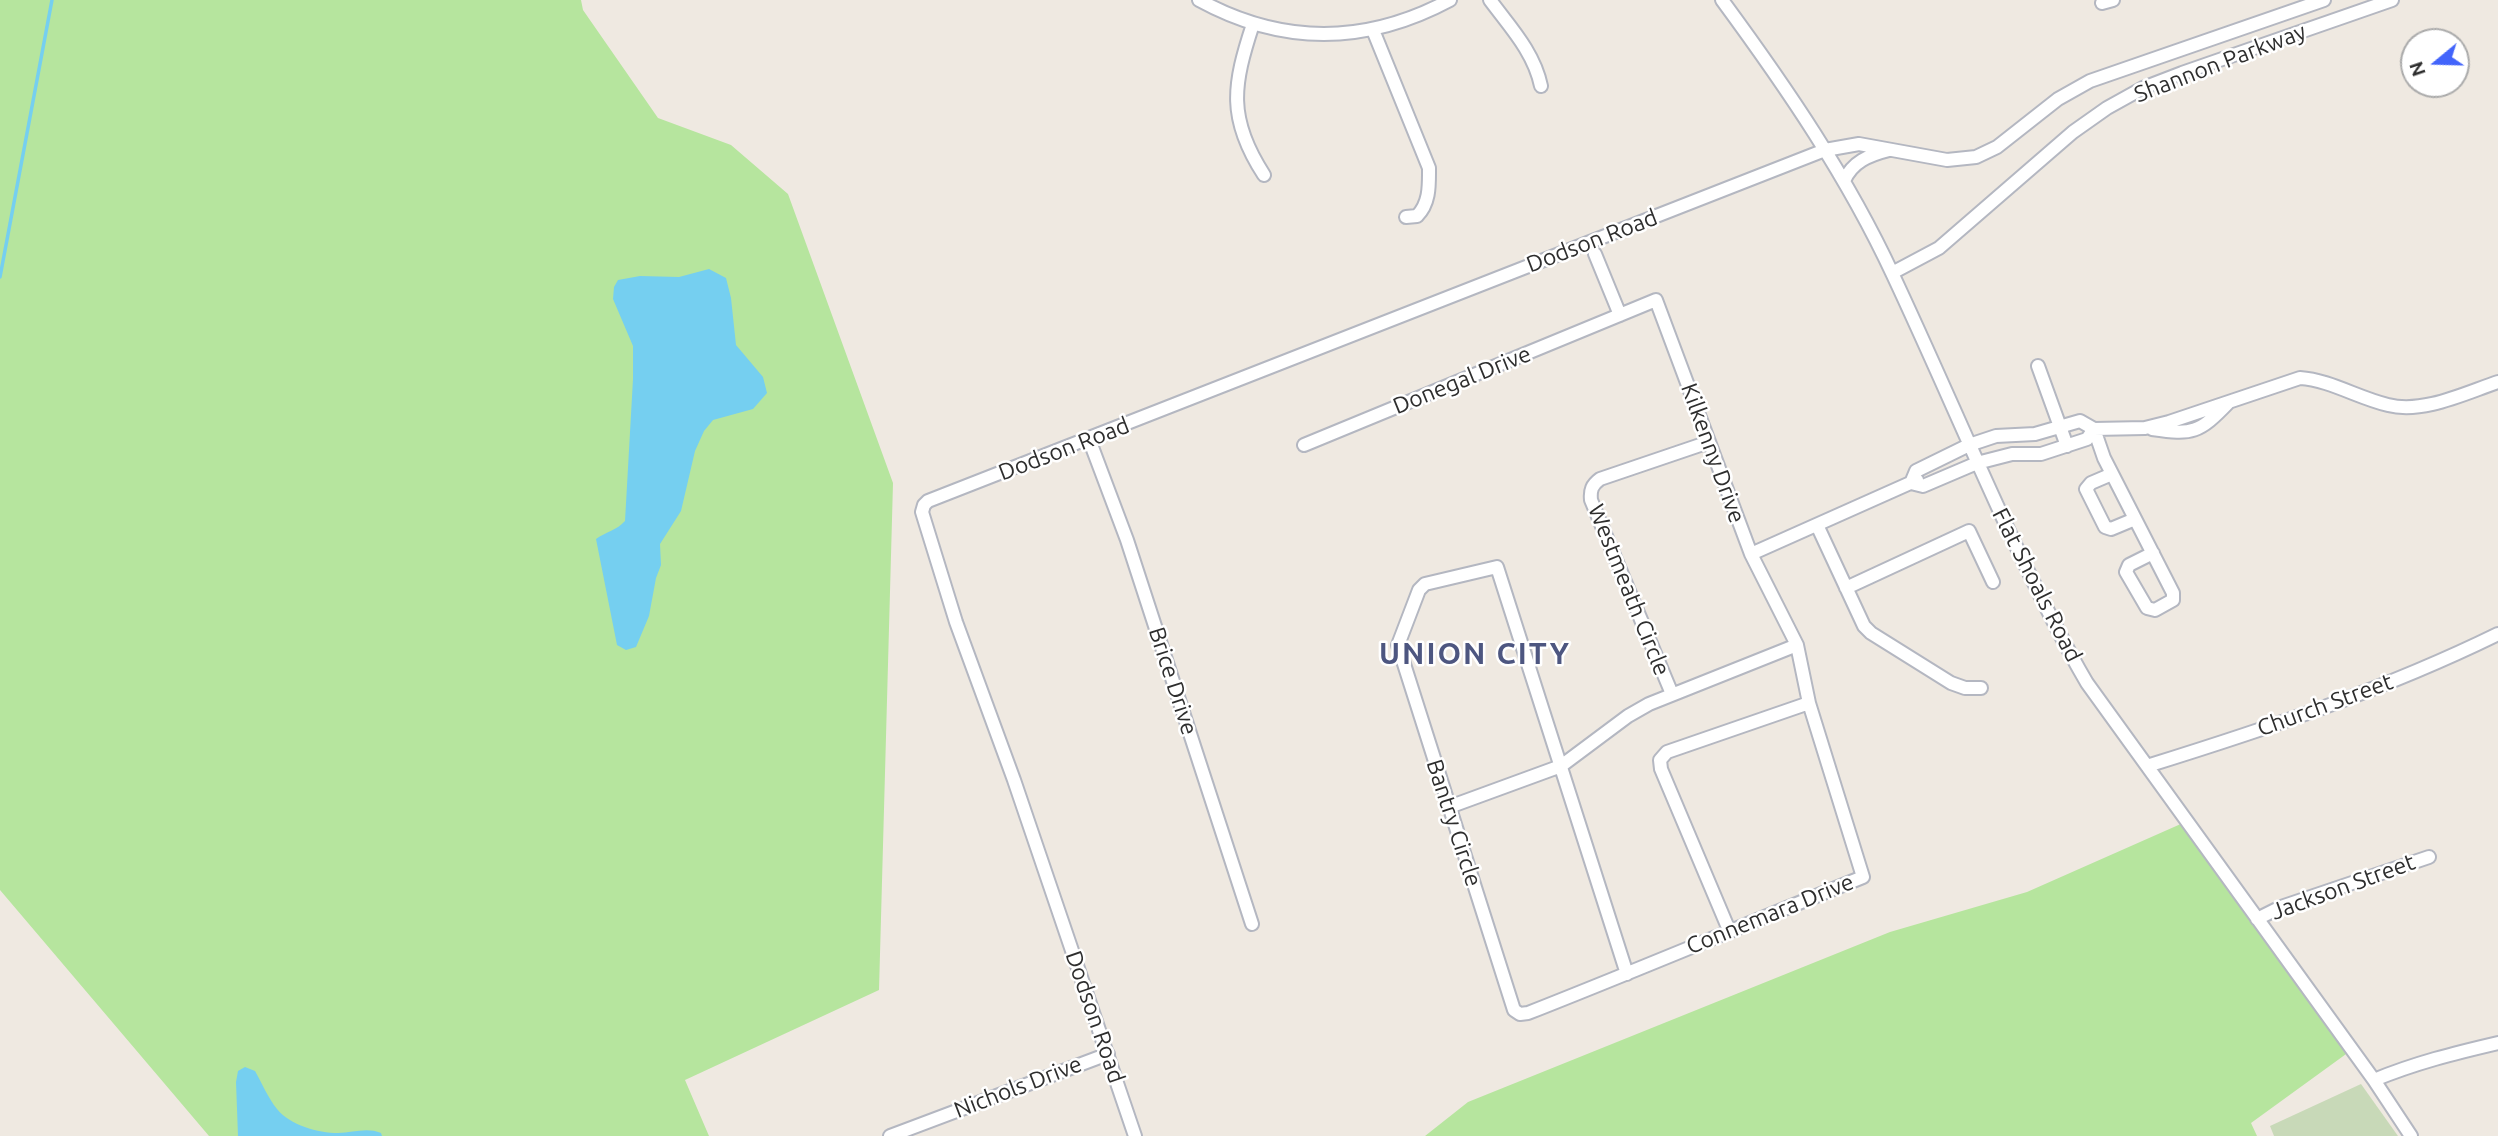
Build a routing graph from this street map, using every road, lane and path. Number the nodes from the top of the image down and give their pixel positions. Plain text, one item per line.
1 (1199, 0) edge
2 (1450, 0) edge
3 (1489, 0) edge
4 (1722, 0) edge
5 (2324, 0) edge
6 (2392, 0) edge
7 (1253, 24) junction
8 (1373, 30) junction
9 (1541, 86) dead end
10 (1892, 149) junction
11 (1825, 150) junction
12 (1264, 174) dead end
13 (1844, 181) junction
14 (1406, 217) dead end
15 (1595, 254) dead end
16 (1892, 274) junction
17 (1620, 315) junction
18 (2038, 366) dead end
19 (2498, 382) edge
20 (2060, 427) junction
21 (2094, 429) junction
22 (1089, 439) junction
23 (1709, 442) junction
24 (1304, 445) dead end
25 (1969, 445) junction
26 (2067, 446) junction
27 (1978, 463) junction
28 (1945, 467) junction
29 (2112, 474) junction
30 (2135, 519) junction
31 (1816, 525) junction
32 (2153, 553) junction
33 (1751, 554) junction
34 (1993, 582) dead end
35 (1846, 589) junction
36 (2498, 634) edge
37 (1797, 645) junction
38 (1980, 688) dead end
39 (1672, 694) junction
40 (1809, 703) junction
41 (1560, 766) junction
42 (2147, 766) junction
43 (1449, 807) junction
44 (2429, 857) dead end
45 (2257, 919) junction
46 (1252, 924) dead end
47 (1729, 930) junction
48 (1627, 974) junction
49 (2498, 1043) edge
50 (1108, 1054) junction
51 (2374, 1080) junction
52 (890, 1136) edge
53 (1135, 1136) edge
54 (2410, 1136) edge

1 - 7 street
2 - 8 street
3 - 9 street
4 - 11 street, Flat Shoals Road
5 - 10 street, Shannon Parkway
6 - 16 street, Shannon Parkway
7 - 8 street
7 - 12 street
8 - 14 street
10 - 11 street, Shannon Parkway
10 - 13 street
11 - 13 street, Flat Shoals Road
11 - 22 street, Dodson Road
13 - 16 street, Flat Shoals Road
15 - 17 street
16 - 25 street, Flat Shoals Road
17 - 23 street, Kilkenny Drive
17 - 24 street, Donegal Drive
18 - 20 street
19 - 21 street
20 - 21 street
20 - 25 street
20 - 26 street
21 - 26 street
21 - 29 street
22 - 46 street, Brice Drive
22 - 50 street, Dodson Road
23 - 33 street, Kilkenny Drive
23 - 39 street, Westmeath Circle
25 - 27 street, Flat Shoals Road
25 - 28 street
26 - 27 street
27 - 28 street
27 - 42 street, Flat Shoals Road
28 - 31 street
29 - 30 street
29 - 30 street
30 - 32 street
31 - 33 street
31 - 35 street
32 - 32 street
33 - 37 street, Kilkenny Drive
34 - 35 street
35 - 38 street
36 - 42 street, Church Street
37 - 39 street
37 - 40 street, Kilkenny Drive
39 - 41 street
40 - 47 street, Connemara Drive
40 - 47 street
41 - 43 street
41 - 43 street, Bantry Circle
41 - 48 street, Bantry Circle
42 - 45 street, Flat Shoals Road
43 - 48 street, Bantry Circle
44 - 45 street, Jackson Street
45 - 51 street, Flat Shoals Road
47 - 48 street, Connemara Drive
49 - 51 street
50 - 52 street, Nichols Drive
50 - 53 street, Dodson Road
51 - 54 street, Flat Shoals Road

